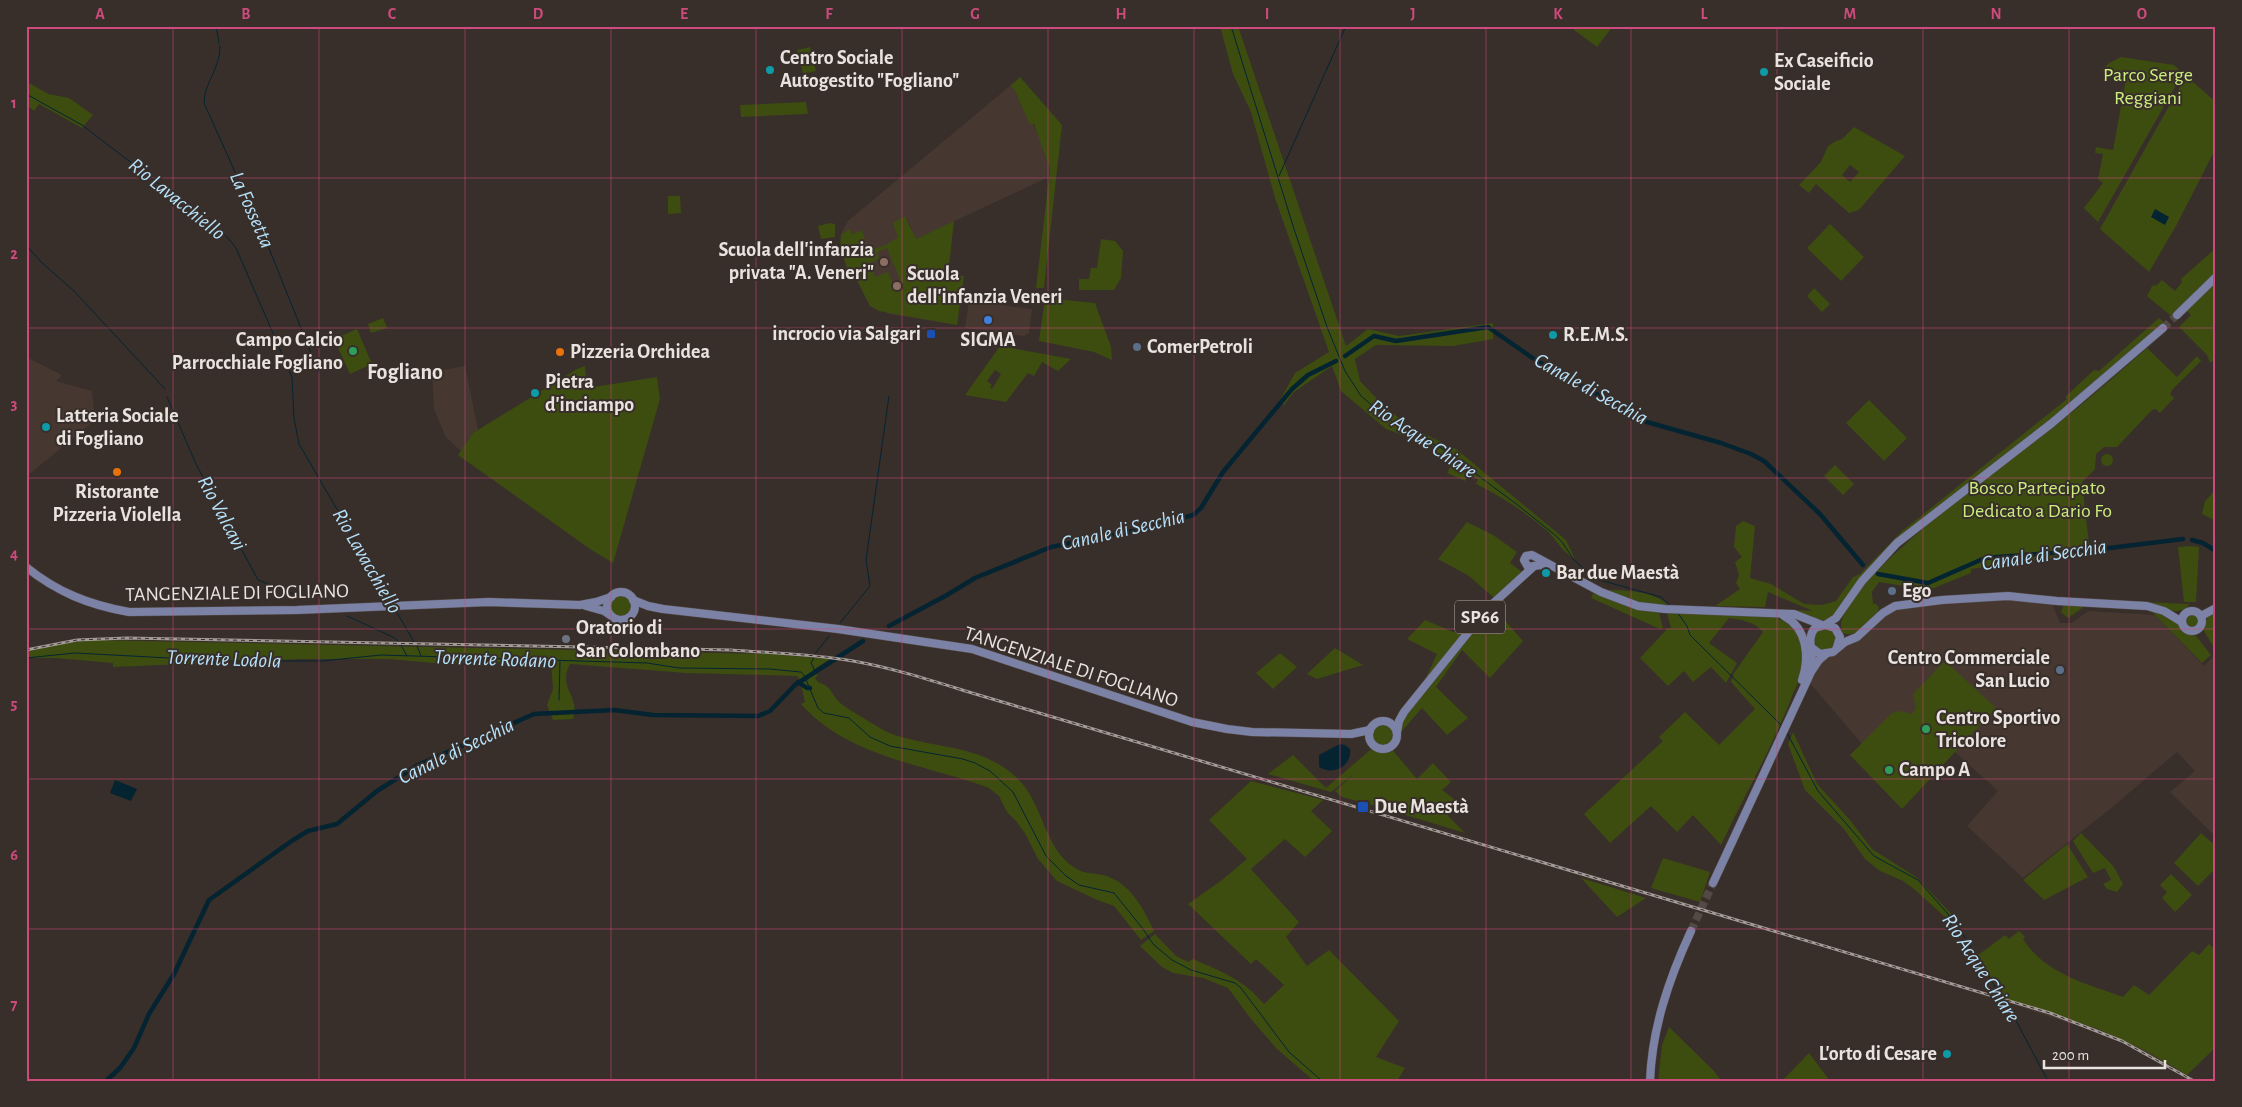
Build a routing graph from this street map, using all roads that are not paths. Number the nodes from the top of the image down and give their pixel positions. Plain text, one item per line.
1 (2216, 277) edge
2 (2177, 315) tunnel mouth
3 (2163, 328) tunnel mouth
4 (26, 567) edge
5 (611, 597) junction
6 (634, 600) junction
7 (580, 604) junction
8 (2216, 608) edge
9 (663, 609) junction
10 (1842, 609) junction
11 (2164, 610) junction
12 (1786, 614) junction
13 (2185, 614) junction
14 (610, 615) junction
15 (632, 616) junction
16 (2201, 616) junction
17 (2182, 622) junction
18 (1824, 625) junction
19 (1838, 633) junction
20 (1859, 635) junction
21 (1810, 636) junction
22 (1812, 648) junction
23 (1837, 649) junction
24 (1826, 654) junction
25 (1811, 672) junction
26 (1404, 712) junction
27 (1790, 717) junction
28 (1388, 722) junction
29 (1397, 732) junction
30 (1369, 734) junction
31 (1713, 883) tunnel mouth
32 (1691, 931) tunnel mouth
33 (1650, 1081) edge

1 - 2 main road
3 - 10 main road
4 - 7 main road, TANGENZIALE DI FOGLIANO
5 - 6 main road, TANGENZIALE DI FOGLIANO
5 - 7 main road, TANGENZIALE DI FOGLIANO
5 - 14 main road
6 - 9 main road, TANGENZIALE DI FOGLIANO
6 - 15 main road
7 - 14 main road, TANGENZIALE DI FOGLIANO
8 - 16 main road
9 - 15 main road, TANGENZIALE DI FOGLIANO
9 - 30 main road, TANGENZIALE DI FOGLIANO
10 - 18 main road
10 - 19 main road
11 - 13 main road
11 - 17 main road
11 - 20 main road
12 - 18 main road
12 - 21 main road
12 - 26 main road, SP66
12 - 27 main road
13 - 16 main road
13 - 17 main road
14 - 15 main road, TANGENZIALE DI FOGLIANO
16 - 17 main road
18 - 19 main road
18 - 21 main road
19 - 20 main road
19 - 23 main road
20 - 23 main road
21 - 22 main road
22 - 24 main road
22 - 25 main road
23 - 24 main road
24 - 25 main road
25 - 27 main road
26 - 28 main road
26 - 29 main road
27 - 31 main road
28 - 29 main road
28 - 30 main road
29 - 30 main road
32 - 33 main road

